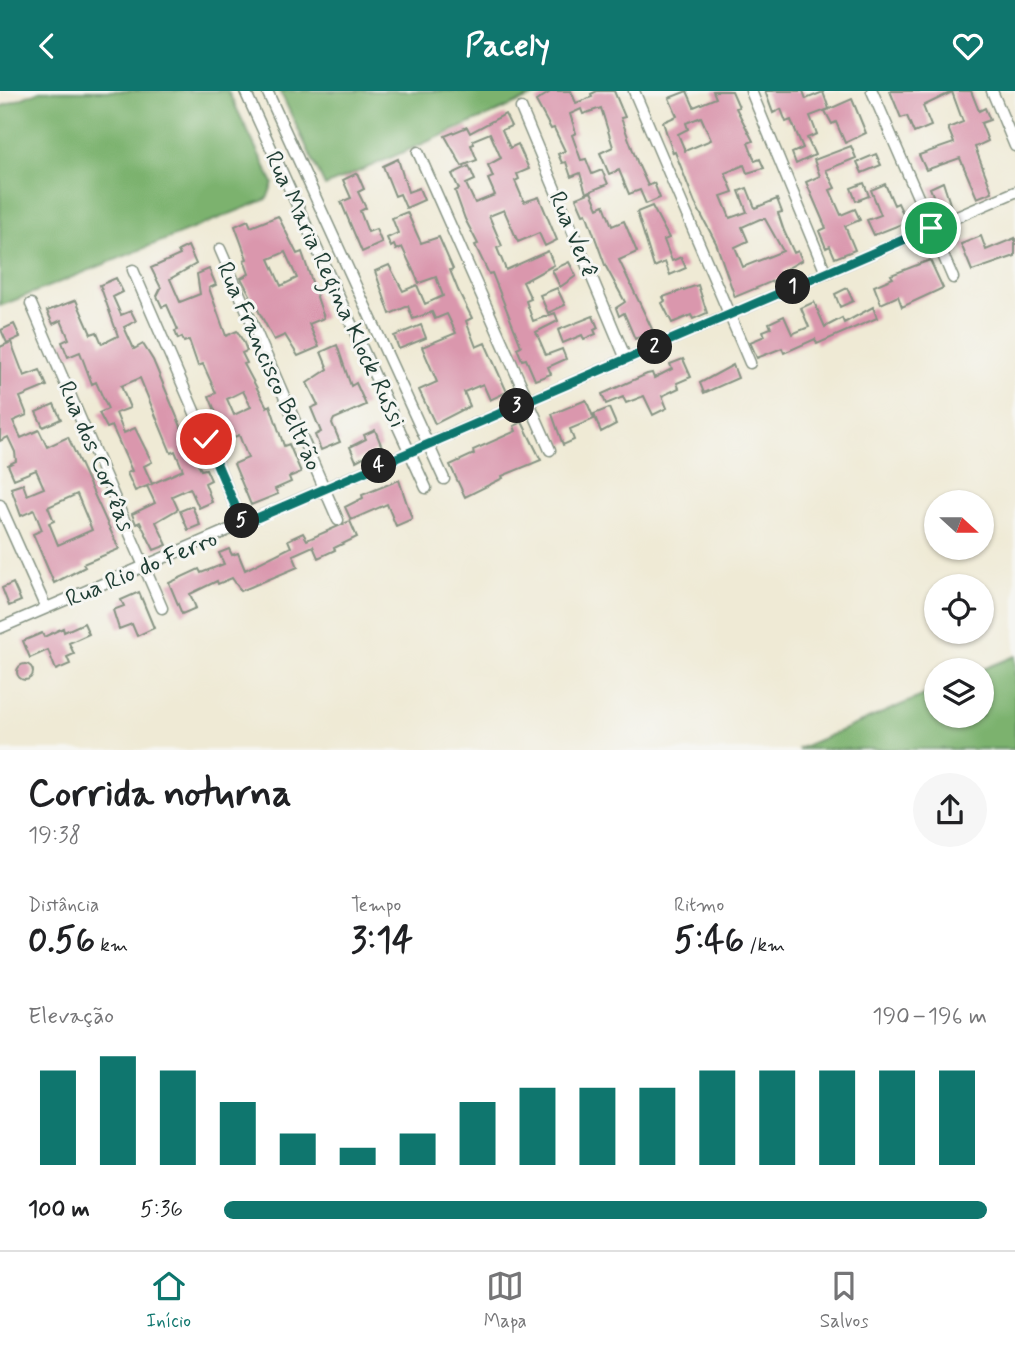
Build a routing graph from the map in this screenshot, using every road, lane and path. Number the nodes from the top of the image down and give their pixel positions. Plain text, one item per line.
1 (245, 91) edge
2 (267, 91) edge
3 (634, 91) edge
4 (751, 91) edge
5 (872, 91) edge
6 (992, 91) edge
7 (521, 108) dead end
8 (1015, 146) edge
9 (418, 152) dead end
10 (1015, 192) edge
11 (931, 228) junction
12 (220, 249) dead end
13 (133, 270) dead end
14 (827, 273) junction
15 (953, 278) dead end
16 (31, 305) dead end
17 (729, 315) junction
18 (626, 359) junction
19 (750, 363) dead end
20 (528, 401) junction
21 (429, 444) junction
22 (550, 450) dead end
23 (410, 452) junction
24 (444, 479) dead end
25 (426, 488) dead end
26 (324, 489) junction
27 (0, 505) edge
28 (338, 520) dead end
29 (243, 524) junction
30 (144, 566) junction
31 (46, 608) junction
32 (162, 608) dead end
33 (0, 628) edge

1 - 23 street, Rua Maria Regina Klock Russi
2 - 21 street, Rua Maria Regina Klock Russi
3 - 17 street
4 - 14 street
5 - 11 street
6 - 8 street
7 - 18 street, Rua Verê
9 - 20 street
10 - 11 street, Rua Rio do Ferro
11 - 14 street, Rua Rio do Ferro
11 - 15 street
12 - 26 street, Rua Francisco Beltrão
13 - 29 street
14 - 17 street, Rua Rio do Ferro
16 - 30 street, Rua dos Corrêas
17 - 18 street, Rua Rio do Ferro
17 - 19 street
18 - 20 street, Rua Rio do Ferro
20 - 21 street, Rua Rio do Ferro
20 - 22 street
21 - 23 street, Rua Rio do Ferro
21 - 24 street, Rua Maria Regina Klock Russi
23 - 25 street, Rua Maria Regina Klock Russi
23 - 26 street, Rua Rio do Ferro
26 - 28 street, Rua Francisco Beltrão
26 - 29 street, Rua Rio do Ferro
27 - 31 street
29 - 30 street, Rua Rio do Ferro
30 - 31 street, Rua Rio do Ferro
30 - 32 street, Rua dos Corrêas
31 - 33 street, Rua Rio do Ferro

